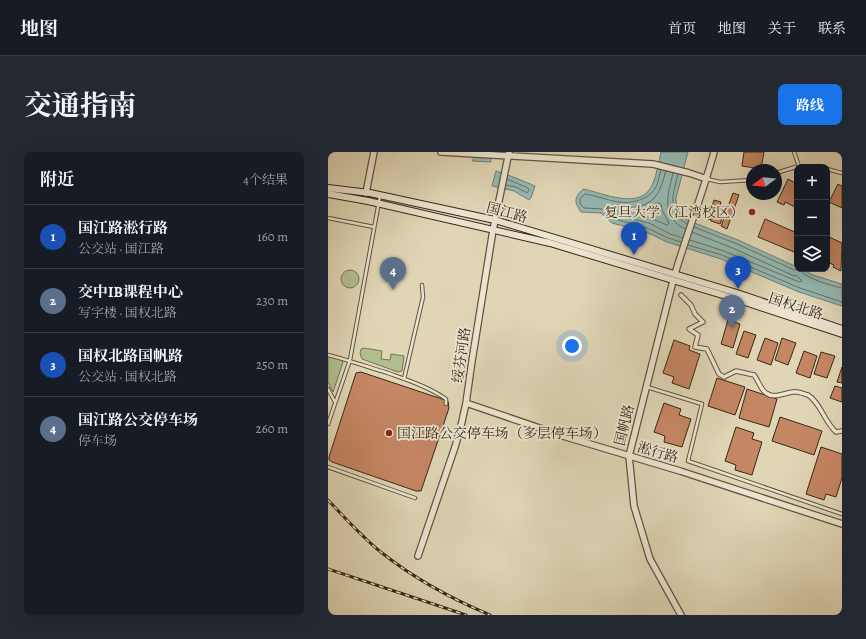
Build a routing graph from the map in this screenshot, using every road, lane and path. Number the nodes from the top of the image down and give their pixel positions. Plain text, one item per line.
1 (374, 152) edge
2 (442, 152) edge
3 (714, 152) edge
4 (794, 152) edge
5 (509, 154) edge
6 (798, 164) edge
7 (794, 168) edge
8 (830, 170) edge
9 (782, 171) edge
10 (842, 172) edge
11 (707, 179) junction
12 (746, 181) edge
13 (328, 188) edge
14 (366, 193) junction
15 (328, 194) edge
16 (380, 196) junction
17 (378, 204) junction
18 (328, 218) edge
19 (495, 220) junction
20 (374, 227) junction
21 (493, 230) junction
22 (676, 274) junction
23 (673, 281) junction
24 (422, 285) dead end
25 (681, 295) dead end
26 (842, 329) edge
27 (842, 334) edge
28 (328, 355) edge
29 (350, 360) junction
30 (404, 379) junction
31 (646, 386) junction
32 (328, 389) edge
33 (335, 403) junction
34 (466, 403) junction
35 (446, 404) dead end
36 (328, 424) edge
37 (842, 431) edge
38 (629, 456) junction
39 (328, 467) edge
40 (415, 498) dead end
41 (842, 514) edge
42 (842, 524) edge
43 (418, 556) dead end
44 (681, 615) edge

1 - 14 street
2 - 5 street
3 - 11 street
4 - 6 lane
5 - 11 street
5 - 19 street, 绥芬河路
7 - 9 lane
8 - 10 lane
11 - 12 lane
11 - 22 street
13 - 14 main road, 国江路
14 - 16 main road, 国江路
15 - 17 main road, 国江路
16 - 17 lane
16 - 19 main road, 国江路
17 - 20 lane
17 - 21 main road, 国江路
18 - 20 lane
19 - 21 street, 绥芬河路
19 - 22 main road, 国江路
20 - 29 lane
21 - 23 main road, 国江路
21 - 34 street, 绥芬河路
22 - 26 main road, 国权北路
23 - 27 main road, 国权北路
23 - 31 street, 国帆路
24 - 30 lane
25 - 37 street
28 - 29 lane
29 - 30 lane
29 - 33 lane
30 - 35 lane
31 - 38 street, 国帆路
31 - 41 lane
32 - 33 lane
33 - 36 lane
34 - 38 street, 淞行路
34 - 43 street, 绥芬河路
38 - 42 street, 淞行路
38 - 44 street, 国帆路
39 - 40 lane

